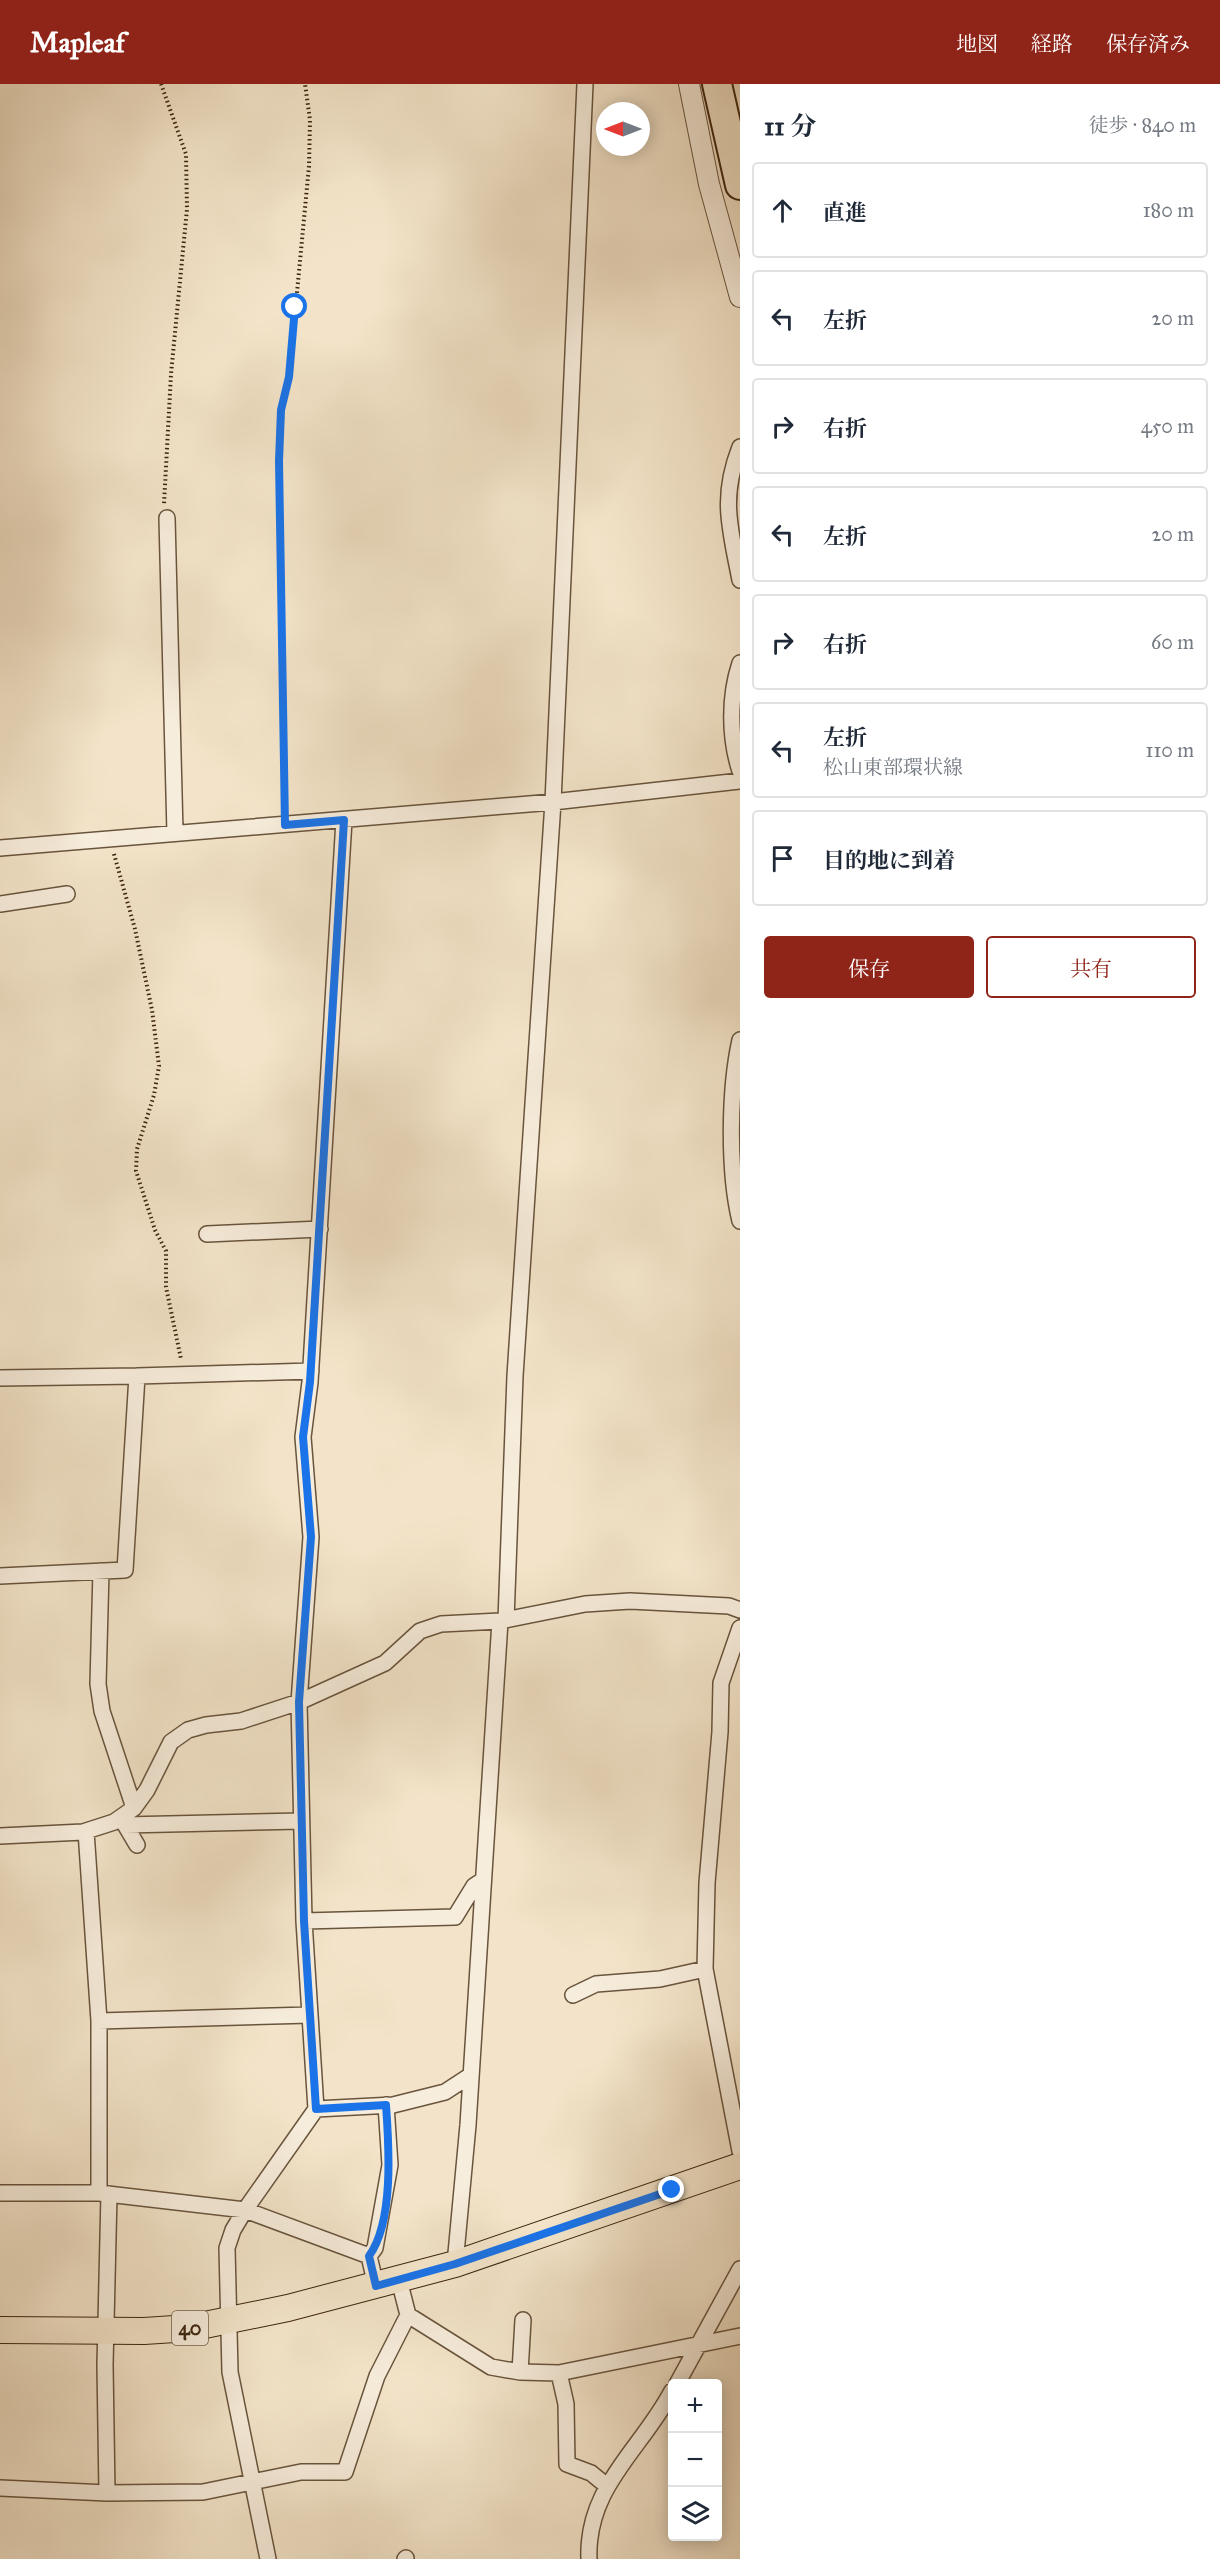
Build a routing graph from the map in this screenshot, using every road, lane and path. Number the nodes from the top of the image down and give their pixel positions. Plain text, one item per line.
1 (161, 84) edge
2 (305, 84) edge
3 (585, 84) edge
4 (689, 84) edge
5 (717, 84) edge
6 (740, 185) edge
7 (740, 297) edge
8 (740, 447) edge
9 (167, 518) joint
10 (740, 580) edge
11 (740, 663) edge
12 (740, 771) edge
13 (740, 781) edge
14 (553, 802) junction
15 (344, 820) junction
16 (285, 825) junction
17 (175, 834) junction
18 (110, 839) junction
19 (0, 848) edge
20 (67, 894) dead end
21 (0, 904) edge
22 (740, 1040) edge
23 (740, 1221) edge
24 (320, 1229) junction
25 (207, 1234) dead end
26 (311, 1371) junction
27 (185, 1374) junction
28 (137, 1376) junction
29 (0, 1378) edge
30 (101, 1571) junction
31 (0, 1576) edge
32 (740, 1610) edge
33 (503, 1621) junction
34 (740, 1628) edge
35 (299, 1702) junction
36 (134, 1808) junction
37 (123, 1821) junction
38 (301, 1821) junction
39 (86, 1831) junction
40 (0, 1836) edge
41 (137, 1845) dead end
42 (483, 1880) junction
43 (304, 1921) junction
44 (705, 1969) junction
45 (573, 1995) dead end
46 (310, 2015) junction
47 (99, 2021) junction
48 (471, 2075) junction
49 (386, 2105) junction
50 (316, 2109) junction
51 (740, 2151) edge
52 (740, 2166) edge
53 (0, 2193) edge
54 (104, 2193) junction
55 (245, 2210) junction
56 (369, 2256) junction
57 (455, 2264) junction
58 (740, 2269) edge
59 (387, 2283) junction
60 (408, 2315) junction
61 (523, 2320) dead end
62 (229, 2321) junction
63 (0, 2330) edge
64 (107, 2331) junction
65 (740, 2336) edge
66 (697, 2346) junction
67 (520, 2372) junction
68 (559, 2373) junction
69 (679, 2379) edge
70 (668, 2399) edge
71 (254, 2482) junction
72 (607, 2486) junction
73 (0, 2488) edge
74 (107, 2493) junction
75 (268, 2559) edge
76 (589, 2559) edge

1 - 9 path
2 - 16 path
3 - 14 street
4 - 7 street
5 - 6 highway
8 - 10 street
9 - 17 street
11 - 12 street
13 - 14 street
14 - 15 street
14 - 33 street
15 - 16 street
15 - 24 street
16 - 17 street
17 - 18 street
18 - 19 street
18 - 27 path
20 - 21 street
22 - 23 street
24 - 25 street
24 - 26 street
26 - 27 street
26 - 35 street
27 - 28 street
28 - 29 street
28 - 30 street
30 - 31 street
30 - 36 street
32 - 33 street
33 - 35 street
33 - 42 street
34 - 44 street
35 - 36 street
35 - 38 street
36 - 37 street
37 - 38 street
37 - 39 street
37 - 41 street
38 - 43 street
39 - 40 street
39 - 47 street
42 - 43 street
42 - 48 street
43 - 46 street
44 - 45 street
44 - 51 street
46 - 47 street
46 - 50 street
47 - 54 street
48 - 49 street
48 - 57 street
49 - 50 street
49 - 56 street
50 - 55 street
52 - 57 main road, 40
53 - 54 street
54 - 55 street
54 - 64 street
55 - 56 street
55 - 62 street
56 - 59 street
57 - 59 main road, 40
58 - 66 street
59 - 60 street
59 - 62 main road, 40
60 - 67 street
60 - 71 street
61 - 67 street
62 - 64 main road, 40
62 - 71 street
63 - 64 main road, 40
64 - 74 street
65 - 66 street
66 - 68 street
66 - 69 street
67 - 68 street
68 - 72 street
70 - 72 street
71 - 74 street
71 - 75 street
72 - 76 street
73 - 74 street

